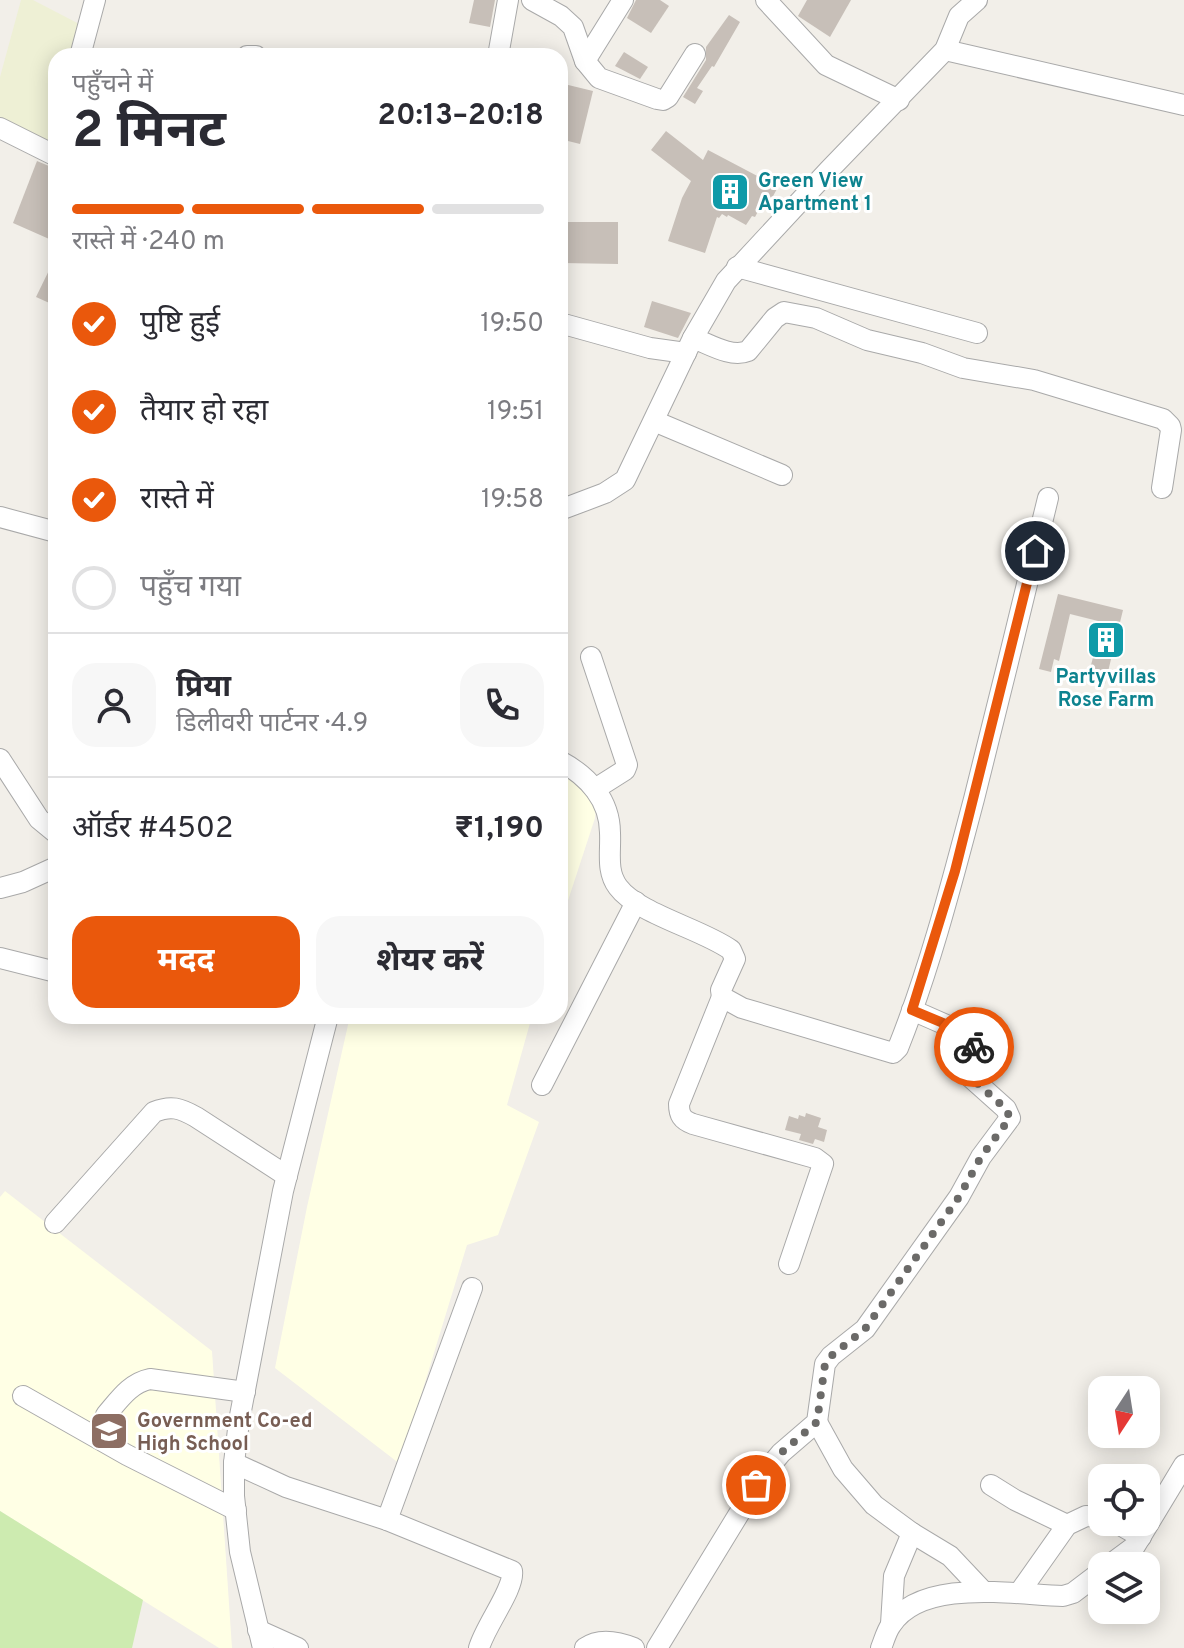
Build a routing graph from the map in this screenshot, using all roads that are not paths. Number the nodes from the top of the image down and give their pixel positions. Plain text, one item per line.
1 (95, 0) edge
2 (508, 0) edge
3 (532, 0) edge
4 (623, 0) edge
5 (766, 0) edge
6 (977, 0) edge
7 (789, 8) edge
8 (82, 48) edge
9 (499, 48) edge
10 (945, 50) junction
11 (695, 54) dead end
12 (585, 61) junction
13 (899, 100) junction
14 (1184, 105) edge
15 (0, 128) edge
16 (48, 149) edge
17 (737, 267) junction
18 (568, 325) edge
19 (977, 333) dead end
20 (690, 346) junction
21 (654, 421) junction
22 (782, 475) dead end
23 (1162, 488) dead end
24 (1048, 498) dead end
25 (568, 507) edge
26 (0, 517) edge
27 (48, 530) edge
28 (591, 657) dead end
29 (0, 759) edge
30 (568, 765) edge
31 (595, 789) junction
32 (48, 826) edge
33 (48, 871) edge
34 (0, 888) edge
35 (636, 902) junction
36 (0, 958) edge
37 (48, 970) edge
38 (722, 997) junction
39 (912, 1010) junction
40 (326, 1024) edge
41 (542, 1085) dead end
42 (287, 1176) junction
43 (55, 1223) dead end
44 (789, 1264) dead end
45 (472, 1288) dead end
46 (245, 1392) junction
47 (23, 1396) dead end
48 (106, 1415) dead end
49 (817, 1422) junction
50 (234, 1463) junction
51 (1184, 1465) edge
52 (991, 1485) dead end
53 (236, 1510) junction
54 (1088, 1516) edge
55 (387, 1520) junction
56 (1067, 1525) junction
57 (912, 1533) junction
58 (1141, 1537) joint
59 (1127, 1552) edge
60 (1088, 1582) edge
61 (983, 1591) junction
62 (1019, 1593) junction
63 (891, 1624) junction
64 (261, 1639) edge
65 (298, 1648) edge
66 (479, 1648) edge
67 (585, 1648) edge
68 (634, 1648) edge
69 (657, 1648) edge
70 (881, 1648) edge

1 - 8 street
2 - 9 street
3 - 12 street
4 - 12 street
5 - 7 street
6 - 10 street
7 - 13 street
10 - 13 street
10 - 14 street
11 - 12 street
13 - 17 street
15 - 16 street
17 - 19 street
17 - 20 street
18 - 20 street
20 - 21 street
20 - 23 street
21 - 22 street
21 - 25 street
24 - 39 street
26 - 27 street
28 - 31 street
29 - 32 street
30 - 31 street
31 - 35 street
33 - 34 street
35 - 38 street
35 - 41 street
36 - 37 street
38 - 39 street
38 - 44 street
39 - 49 street
40 - 42 street
42 - 43 street
42 - 46 street
45 - 55 street
46 - 48 street
46 - 50 street
47 - 53 street
49 - 57 street
49 - 69 street
50 - 53 street
50 - 55 street
51 - 58 street
52 - 56 street
53 - 64 street
54 - 56 street
55 - 66 street
56 - 62 street
57 - 61 street
57 - 63 street
58 - 59 street
60 - 62 street
61 - 62 street
61 - 63 street
63 - 70 street
64 - 65 street
67 - 68 street

